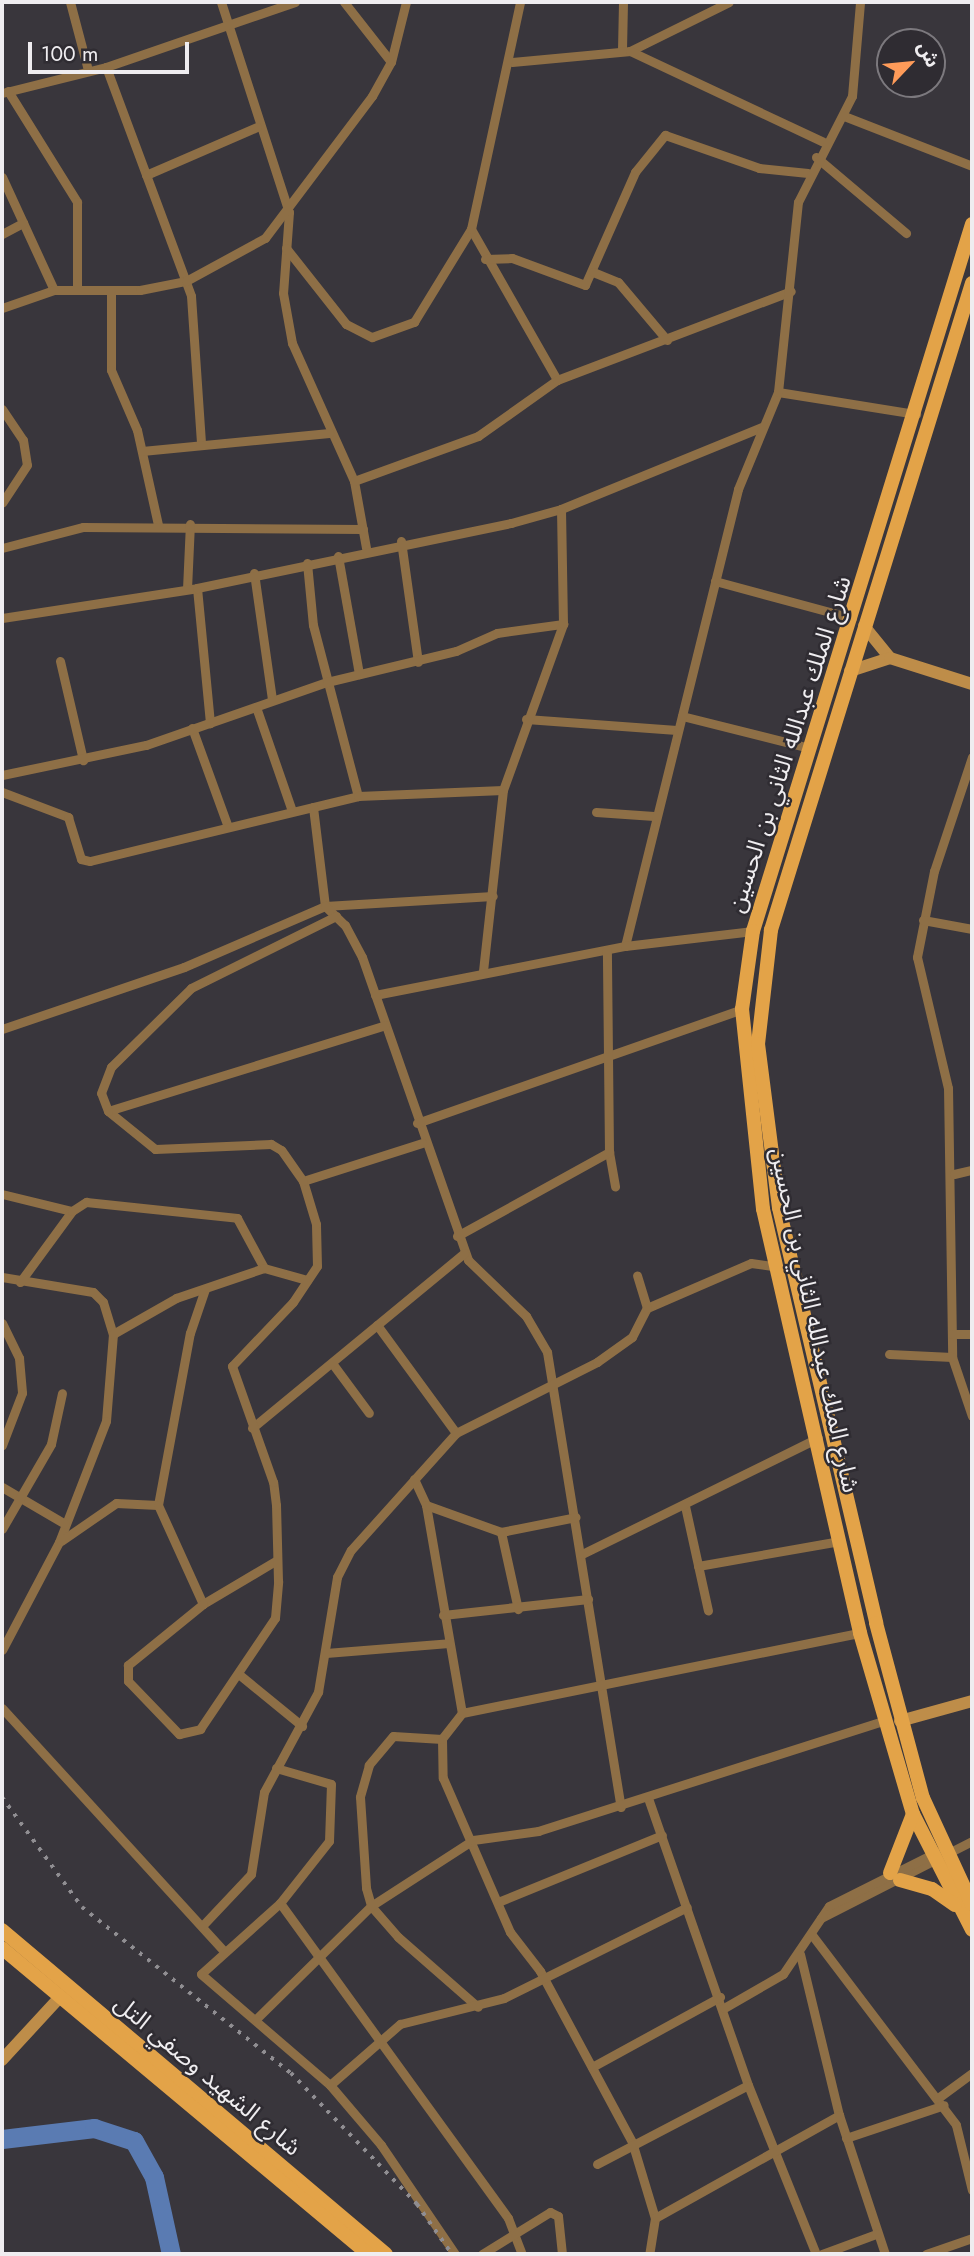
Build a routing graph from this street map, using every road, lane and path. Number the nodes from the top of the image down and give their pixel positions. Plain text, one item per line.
1 (70, 2) edge
2 (221, 2) edge
3 (295, 2) edge
4 (344, 2) edge
5 (406, 2) edge
6 (520, 2) edge
7 (623, 2) edge
8 (729, 2) edge
9 (860, 2) edge
10 (229, 24) junction
11 (626, 50) junction
12 (391, 62) junction
13 (512, 62) junction
14 (106, 67) junction
15 (88, 70) junction
16 (5, 92) edge
17 (844, 116) junction
18 (257, 127) junction
19 (823, 142) junction
20 (816, 157) junction
21 (972, 166) edge
22 (808, 173) junction
23 (146, 175) junction
24 (2, 177) edge
25 (289, 212) junction
26 (23, 223) junction
27 (471, 229) junction
28 (2, 233) edge
29 (906, 233) dead end
30 (971, 233) edge
31 (286, 248) junction
32 (485, 258) junction
33 (593, 272) junction
34 (187, 281) junction
35 (972, 284) edge
36 (77, 288) junction
37 (54, 290) junction
38 (111, 291) junction
39 (791, 291) junction
40 (2, 308) edge
41 (667, 340) junction
42 (557, 380) junction
43 (778, 392) junction
44 (2, 409) edge
45 (918, 414) junction
46 (762, 427) junction
47 (329, 433) junction
48 (201, 441) junction
49 (142, 451) junction
50 (354, 481) junction
51 (2, 503) edge
52 (561, 509) junction
53 (886, 514) junction
54 (901, 519) junction
55 (190, 524) junction
56 (158, 525) junction
57 (363, 529) junction
58 (401, 541) junction
59 (2, 548) edge
60 (366, 548) junction
61 (338, 556) junction
62 (307, 563) junction
63 (254, 573) junction
64 (715, 581) junction
65 (192, 588) junction
66 (2, 618) edge
67 (858, 622) junction
68 (563, 624) junction
69 (890, 659) junction
70 (60, 661) dead end
71 (418, 662) junction
72 (850, 671) junction
73 (359, 674) junction
74 (327, 682) junction
75 (972, 684) edge
76 (272, 700) junction
77 (256, 706) junction
78 (682, 716) junction
79 (526, 719) junction
80 (210, 723) junction
81 (192, 729) junction
82 (677, 730) junction
83 (809, 748) junction
84 (972, 757) edge
85 (83, 760) junction
86 (2, 775) edge
87 (503, 790) junction
88 (2, 792) edge
89 (359, 796) junction
90 (313, 807) junction
91 (292, 811) junction
92 (596, 812) dead end
93 (654, 816) junction
94 (228, 827) junction
95 (493, 896) junction
96 (326, 906) junction
97 (336, 916) junction
98 (923, 920) junction
99 (972, 929) edge
100 (753, 931) junction
101 (625, 946) junction
102 (607, 950) junction
103 (483, 971) junction
104 (375, 995) junction
105 (742, 1009) junction
106 (385, 1025) junction
107 (2, 1029) edge
108 (611, 1051) junction
109 (108, 1111) junction
110 (416, 1123) junction
111 (422, 1143) junction
112 (609, 1152) junction
113 (972, 1170) edge
114 (954, 1174) junction
115 (303, 1181) junction
116 (615, 1186) dead end
117 (2, 1194) edge
118 (72, 1211) junction
119 (457, 1236) junction
120 (464, 1253) junction
121 (776, 1267) junction
122 (264, 1268) junction
123 (793, 1268) junction
124 (636, 1276) dead end
125 (2, 1277) edge
126 (307, 1280) junction
127 (20, 1282) junction
128 (205, 1289) junction
129 (648, 1308) junction
130 (2, 1323) edge
131 (377, 1325) junction
132 (113, 1334) junction
133 (952, 1334) junction
134 (972, 1334) edge
135 (889, 1354) dead end
136 (952, 1357) junction
137 (332, 1363) junction
138 (553, 1384) junction
139 (62, 1393) dead end
140 (369, 1413) dead end
141 (972, 1416) edge
142 (252, 1428) junction
143 (456, 1433) junction
144 (818, 1438) junction
145 (2, 1445) edge
146 (414, 1479) junction
147 (2, 1487) edge
148 (22, 1500) junction
149 (426, 1505) junction
150 (158, 1506) junction
151 (685, 1506) junction
152 (576, 1517) junction
153 (65, 1524) junction
154 (2, 1529) edge
155 (501, 1532) junction
156 (840, 1541) junction
157 (59, 1542) junction
158 (582, 1554) junction
159 (277, 1560) junction
160 (698, 1566) junction
161 (588, 1599) junction
162 (203, 1604) junction
163 (518, 1609) junction
164 (708, 1611) dead end
165 (443, 1615) junction
166 (860, 1633) junction
167 (449, 1643) junction
168 (2, 1650) edge
169 (326, 1653) junction
170 (240, 1676) junction
171 (601, 1685) junction
172 (972, 1701) edge
173 (2, 1708) edge
174 (462, 1713) junction
175 (883, 1721) junction
176 (900, 1721) junction
177 (302, 1726) junction
178 (442, 1740) junction
179 (276, 1768) junction
180 (648, 1798) junction
181 (621, 1807) junction
182 (913, 1814) junction
183 (662, 1835) junction
184 (473, 1840) junction
185 (972, 1841) edge
186 (937, 1857) junction
187 (895, 1876) junction
188 (498, 1902) junction
189 (280, 1903) junction
190 (371, 1906) junction
191 (965, 1906) edge
192 (687, 1907) junction
193 (203, 1925) junction
194 (2, 1930) edge
195 (972, 1930) edge
196 (812, 1935) junction
197 (2, 1948) edge
198 (224, 1951) junction
199 (800, 1954) junction
200 (319, 1956) junction
201 (545, 1980) junction
202 (60, 1997) junction
203 (720, 1997) junction
204 (478, 2007) junction
205 (724, 2008) junction
206 (256, 2019) junction
207 (383, 2038) junction
208 (2, 2060) edge
209 (592, 2067) junction
210 (972, 2073) edge
211 (330, 2085) junction
212 (747, 2085) junction
213 (941, 2102) junction
214 (839, 2115) junction
215 (846, 2138) junction
216 (632, 2142) junction
217 (774, 2150) junction
218 (597, 2164) dead end
219 (972, 2190) edge
220 (655, 2218) junction
221 (515, 2230) junction
222 (876, 2234) junction
223 (972, 2238) edge
224 (368, 2254) edge
225 (386, 2254) edge
226 (455, 2254) edge
227 (482, 2254) edge
228 (522, 2254) edge
229 (562, 2254) edge
230 (649, 2254) edge
231 (816, 2254) edge
232 (822, 2254) edge
233 (885, 2254) edge
234 (926, 2254) edge

1 - 15 street
2 - 10 street
3 - 10 street
4 - 12 street
5 - 12 street
6 - 13 street
7 - 11 street
8 - 11 street
9 - 17 street
10 - 14 street
10 - 18 street
11 - 13 street
11 - 19 street
12 - 25 street
13 - 27 street
14 - 15 street
14 - 23 street
15 - 16 street
16 - 36 street
17 - 19 street
17 - 21 street
18 - 23 street
18 - 25 street
19 - 20 street
20 - 22 street
20 - 29 street
22 - 33 street
22 - 39 street
23 - 34 street
24 - 26 street
25 - 31 street
25 - 34 street
26 - 28 street
26 - 37 street
27 - 31 street
27 - 32 street
30 - 45 main road, شارع الملك عبدالله الثاني بن الحسين
31 - 47 street
32 - 33 street
32 - 42 street
33 - 41 street
34 - 38 street
34 - 48 street
35 - 54 main road, شارع الملك عبدالله الثاني بن الحسين
36 - 37 street
36 - 38 street
37 - 40 street
38 - 49 street
39 - 41 street
39 - 43 street
41 - 42 street
42 - 50 street
43 - 45 street
43 - 46 street
44 - 51 street
45 - 53 main road, شارع الملك عبدالله الثاني بن الحسين
46 - 52 street
46 - 64 street
47 - 48 street
47 - 50 street
48 - 49 street
49 - 56 street
50 - 57 street
52 - 58 street
52 - 68 street
53 - 54 main road
53 - 67 main road, شارع الملك عبدالله الثاني بن الحسين
54 - 67 main road, شارع الملك عبدالله الثاني بن الحسين
55 - 56 street
55 - 57 street
55 - 65 street
56 - 59 street
57 - 60 street
58 - 60 street
58 - 71 street
60 - 61 street
61 - 62 street
61 - 73 street
62 - 63 street
62 - 74 street
63 - 65 street
63 - 76 street
64 - 67 street
64 - 78 street
65 - 66 street
65 - 80 street
67 - 69 street
67 - 72 main road, شارع الملك عبدالله الثاني بن الحسين
67 - 83 main road, شارع الملك عبدالله الثاني بن الحسين
68 - 71 street
68 - 79 street
69 - 72 street
69 - 75 street
70 - 85 street
71 - 73 street
72 - 123 main road, شارع الملك عبدالله الثاني بن الحسين
73 - 74 street
74 - 76 street
74 - 89 street
76 - 77 street
77 - 80 street
77 - 91 street
78 - 82 street
78 - 83 street
79 - 82 street
79 - 87 street
80 - 81 street
81 - 85 street
81 - 94 street
82 - 93 street
83 - 100 main road, شارع الملك عبدالله الثاني بن الحسين
84 - 98 street
85 - 86 street
87 - 89 street
87 - 95 street
88 - 94 street
89 - 90 street
90 - 91 street
90 - 96 street
91 - 94 street
92 - 93 street
93 - 101 street
95 - 96 street
95 - 103 street
96 - 97 street
96 - 107 street
97 - 104 street
97 - 109 street
98 - 99 street
98 - 114 street
100 - 101 street
100 - 105 main road, شارع الملك عبدالله الثاني بن الحسين
101 - 102 street
102 - 103 street
102 - 108 street
103 - 104 street
104 - 106 street
105 - 108 street
105 - 121 main road, شارع الملك عبدالله الثاني بن الحسين
106 - 109 street
106 - 110 street
108 - 110 street
108 - 112 street
109 - 115 street
110 - 111 street
111 - 115 street
111 - 119 street
112 - 116 street
112 - 119 street
113 - 114 street
114 - 133 street
115 - 126 street
117 - 118 street
118 - 122 street
118 - 127 street
119 - 120 street
120 - 131 street
120 - 138 street
121 - 123 street
121 - 129 street
121 - 144 main road, شارع الملك عبدالله الثاني بن الحسين
122 - 126 street
122 - 128 street
123 - 176 main road, شارع الملك عبدالله الثاني بن الحسين
124 - 129 street
125 - 127 street
126 - 142 street
127 - 132 street
128 - 132 street
128 - 150 street
129 - 138 street
130 - 145 street
131 - 137 street
131 - 143 street
132 - 153 street
133 - 134 street
133 - 136 street
135 - 136 street
136 - 141 street
137 - 140 street
137 - 142 street
138 - 143 street
138 - 152 street
139 - 148 street
142 - 159 street
143 - 146 street
144 - 151 street
144 - 156 main road, شارع الملك عبدالله الثاني بن الحسين
146 - 149 street
146 - 169 street
147 - 148 street
148 - 153 street
148 - 154 street
149 - 155 street
149 - 165 street
150 - 157 street
150 - 162 street
151 - 158 street
151 - 160 street
152 - 155 street
152 - 158 street
153 - 157 street
155 - 163 street
156 - 160 street
156 - 166 main road, شارع الملك عبدالله الثاني بن الحسين
157 - 168 street
158 - 161 street
159 - 162 street
159 - 170 street
160 - 164 street
161 - 163 street
161 - 171 street
162 - 170 street
163 - 165 street
165 - 167 street
166 - 171 street
166 - 175 main road, شارع الملك عبدالله الثاني بن الحسين
167 - 169 street
167 - 174 street
169 - 177 street
170 - 177 street
171 - 174 street
171 - 181 street
172 - 176 street
173 - 193 street
174 - 178 street
175 - 180 street
175 - 182 main road, شارع الملك عبدالله الثاني بن الحسين
176 - 186 main road, شارع الملك عبدالله الثاني بن الحسين
177 - 179 street
178 - 184 street
178 - 190 street
179 - 189 street
179 - 193 street
180 - 181 street
180 - 183 street
181 - 184 street
182 - 186 main road, شارع الملك عبدالله الثاني بن الحسين
182 - 187 main road
183 - 188 street
183 - 192 street
184 - 188 street
184 - 190 street
185 - 186 street
186 - 187 street
186 - 191 main road, شارع الملك عبدالله الثاني بن الحسين
187 - 191 main road
187 - 196 street
188 - 201 street
189 - 198 street
189 - 200 street
190 - 200 street
190 - 204 street
191 - 195 main road, شارع الملك عبدالله الثاني بن الحسين
192 - 201 street
192 - 203 street
193 - 198 street
194 - 225 main road, شارع الشهيد وصفي التل
196 - 199 street
196 - 213 street
197 - 202 main road, شارع الشهيد وصفي التل
198 - 206 street
199 - 205 street
199 - 214 street
200 - 206 street
200 - 207 street
201 - 204 street
201 - 209 street
202 - 208 street
202 - 224 main road, شارع الشهيد وصفي التل
203 - 205 street
203 - 209 street
204 - 207 street
205 - 212 street
206 - 211 street
207 - 211 street
207 - 221 street
209 - 216 street
210 - 213 street
211 - 226 street
212 - 216 street
212 - 217 street
213 - 215 street
213 - 219 street
214 - 215 street
214 - 217 street
215 - 222 street
216 - 218 street
216 - 220 street
217 - 220 street
217 - 231 street
220 - 230 street
221 - 227 street
221 - 228 street
221 - 229 street
222 - 232 street
222 - 233 street
223 - 234 street

